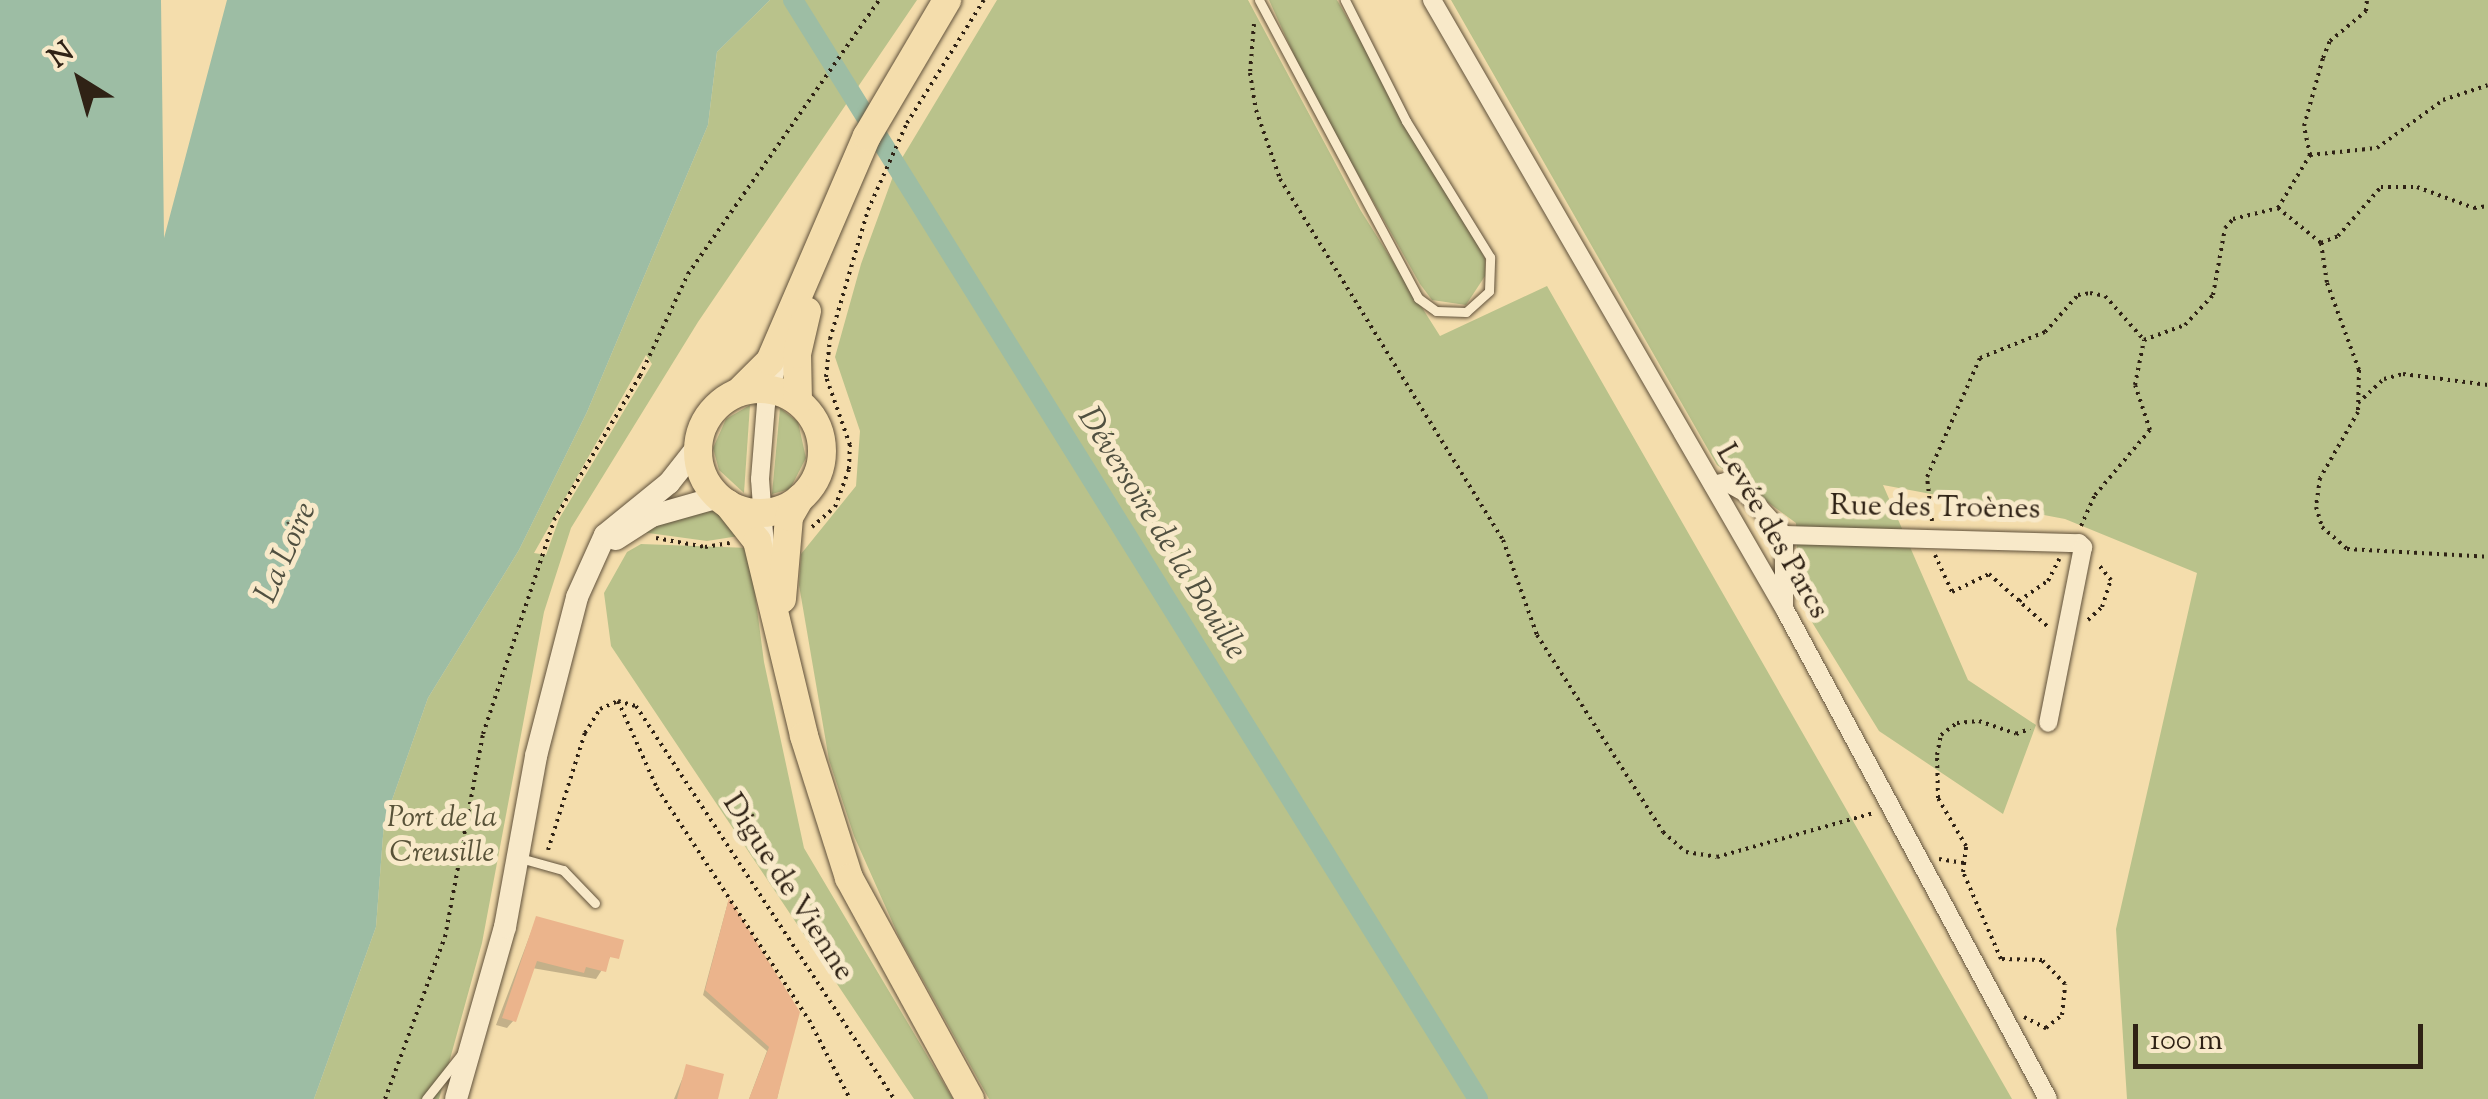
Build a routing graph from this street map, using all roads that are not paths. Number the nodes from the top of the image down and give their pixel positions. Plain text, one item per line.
1 (947, 0) edge
2 (1259, 0) edge
3 (1345, 0) edge
4 (1432, 0) edge
5 (832, 223) junction
6 (769, 390) junction
7 (739, 392) junction
8 (798, 401) junction
9 (698, 445) junction
10 (1713, 485) junction
11 (800, 498) junction
12 (724, 500) junction
13 (761, 512) junction
14 (1784, 535) junction
15 (592, 562) junction
16 (1784, 608) junction
17 (783, 651) junction
18 (2048, 723) road end
19 (518, 858) junction
20 (595, 904) dead end
21 (474, 1042) junction
22 (426, 1099) edge
23 (456, 1099) edge
24 (970, 1099) edge
25 (2048, 1099) edge

1 - 5 main road
2 - 3 lane
4 - 10 street, Levée des Parcs
5 - 6 street
5 - 7 main road
5 - 8 main road
6 - 7 main road
6 - 8 main road
6 - 13 street
7 - 9 main road
8 - 11 main road
9 - 12 main road
9 - 15 main road
10 - 14 street
10 - 16 street, Levée des Parcs
11 - 13 main road
11 - 17 main road
12 - 13 main road
12 - 15 main road
12 - 17 main road
13 - 17 street
14 - 16 street
14 - 18 street, Rue des Troènes
15 - 19 main road
16 - 25 street, Levée des Parcs
17 - 24 main road
19 - 20 lane
19 - 21 main road
21 - 22 lane
21 - 23 main road

